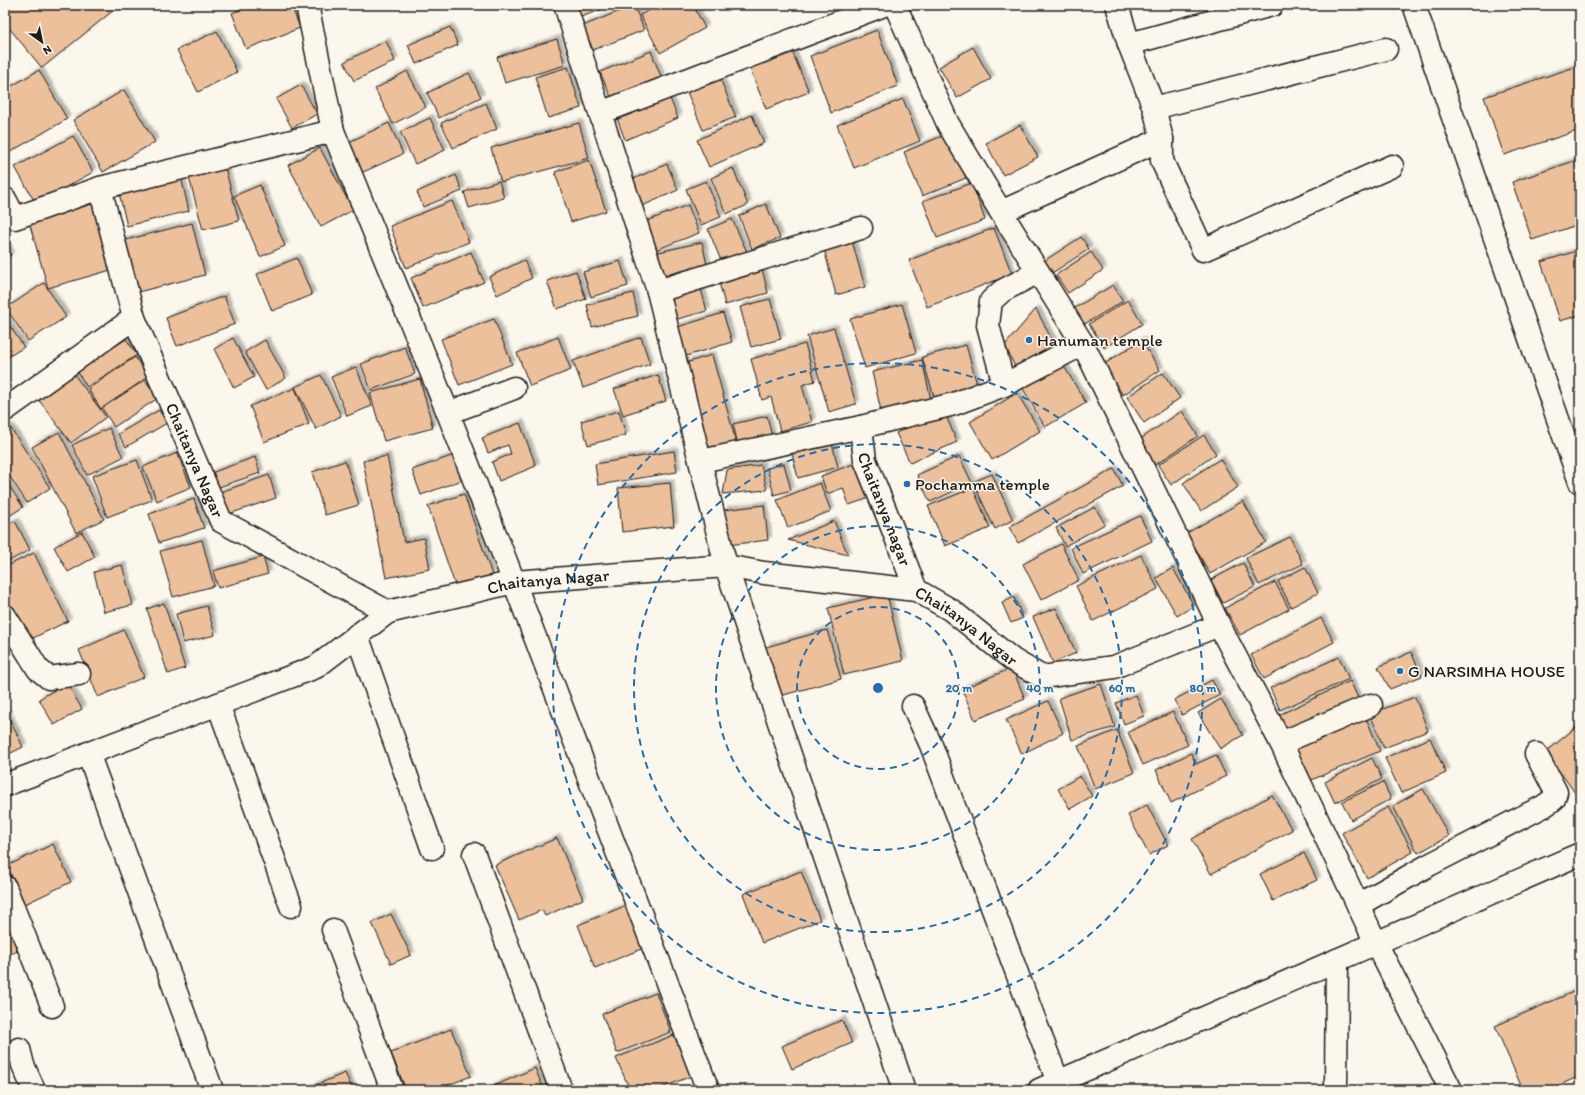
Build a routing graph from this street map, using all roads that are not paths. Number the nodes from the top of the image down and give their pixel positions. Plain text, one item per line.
1 (307, 5) edge
2 (565, 5) edge
3 (884, 5) edge
4 (895, 5) edge
5 (1117, 5) edge
6 (1274, 5) edge
7 (1414, 5) edge
8 (1129, 44) junction
9 (1386, 49) dead end
10 (1154, 108) junction
11 (600, 113) junction
12 (333, 131) junction
13 (1162, 138) junction
14 (1392, 166) dead end
15 (100, 188) junction
16 (5, 199) edge
17 (1001, 212) junction
18 (861, 228) dead end
19 (1038, 272) junction
20 (658, 291) junction
21 (134, 318) junction
22 (1083, 344) junction
23 (1004, 385) junction
24 (514, 388) dead end
25 (5, 410) edge
26 (448, 413) junction
27 (861, 427) junction
28 (1574, 446) edge
29 (700, 461) junction
30 (1580, 482) edge
31 (726, 566) junction
32 (514, 582) junction
33 (916, 590) junction
34 (388, 612) junction
35 (5, 616) edge
36 (1220, 626) junction
37 (357, 636) junction
38 (78, 674) dead end
39 (218, 704) junction
40 (1371, 705) dead end
41 (913, 706) dead end
42 (1281, 744) junction
43 (88, 753) junction
44 (1536, 754) dead end
45 (5, 785) edge
46 (432, 848) dead end
47 (474, 854) dead end
48 (1580, 854) edge
49 (5, 887) edge
50 (1358, 905) junction
51 (291, 906) dead end
52 (333, 930) dead end
53 (1376, 943) junction
54 (1337, 960) junction
55 (52, 1006) dead end
56 (19, 1048) dead end
57 (1060, 1085) edge
58 (34, 1090) edge
59 (212, 1090) edge
60 (392, 1090) edge
61 (561, 1090) edge
62 (708, 1090) edge
63 (904, 1090) edge
64 (1336, 1090) edge
65 (1451, 1090) edge

1 - 12 street
2 - 11 street
3 - 11 street
4 - 17 street
5 - 8 street
6 - 8 street
7 - 28 street
8 - 10 street
9 - 10 street
10 - 13 street
11 - 20 street
12 - 15 street
12 - 26 street
13 - 14 street
13 - 17 street
15 - 16 street
15 - 21 street, Chaitanya Nagar
17 - 19 street
18 - 20 street
19 - 22 street
19 - 23 street
20 - 29 street
21 - 25 street
21 - 34 street, Chaitanya Nagar
22 - 23 street
22 - 36 street
23 - 27 street
24 - 26 street
26 - 32 street
27 - 29 street
27 - 33 street, Chaitanya nagar
28 - 30 street
29 - 31 street
31 - 32 street, Chaitanya Nagar
31 - 33 street, Chaitanya Nagar
31 - 63 street
32 - 34 street, Chaitanya Nagar
32 - 62 street
33 - 36 street, Chaitanya Nagar
34 - 37 street
35 - 38 street
36 - 42 street
37 - 39 street
37 - 46 street
39 - 43 street
39 - 51 street
40 - 42 street
41 - 57 street
42 - 50 street
43 - 45 street
43 - 59 street
44 - 50 street
47 - 61 street
48 - 53 street
49 - 55 street
50 - 53 street
52 - 60 street
53 - 54 street
53 - 65 street
54 - 57 street
54 - 64 street
56 - 58 street

